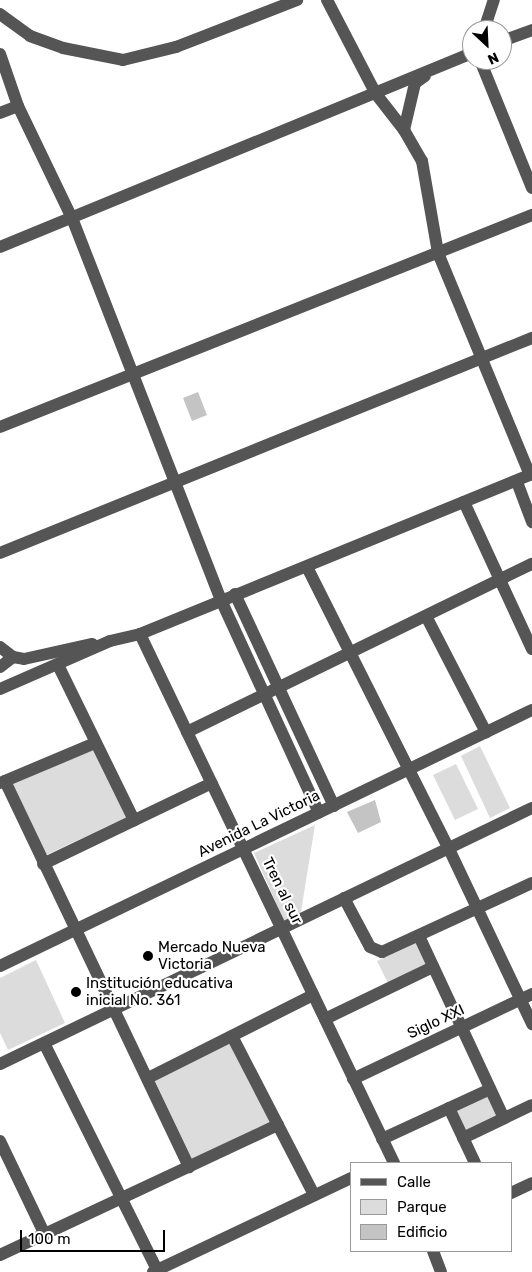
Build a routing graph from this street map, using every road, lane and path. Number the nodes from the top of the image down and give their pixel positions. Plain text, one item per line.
1 (297, 0) edge
2 (327, 0) edge
3 (494, 0) edge
4 (0, 14) edge
5 (487, 20) edge
6 (532, 30) edge
7 (512, 38) edge
8 (0, 54) edge
9 (462, 57) edge
10 (433, 70) junction
11 (484, 70) edge
12 (376, 94) junction
13 (18, 106) junction
14 (0, 113) edge
15 (404, 130) junction
16 (532, 188) edge
17 (532, 215) edge
18 (72, 218) junction
19 (0, 247) edge
20 (438, 253) junction
21 (532, 338) edge
22 (482, 359) junction
23 (132, 374) junction
24 (0, 427) edge
25 (531, 474) edge
26 (517, 482) junction
27 (176, 483) junction
28 (464, 502) junction
29 (532, 522) edge
30 (0, 553) edge
31 (532, 564) edge
32 (307, 567) junction
33 (498, 580) junction
34 (235, 594) junction
35 (221, 600) junction
36 (426, 616) junction
37 (140, 634) junction
38 (110, 641) junction
39 (0, 647) edge
40 (532, 649) edge
41 (350, 652) junction
42 (12, 658) junction
43 (58, 665) junction
44 (0, 667) edge
45 (280, 686) junction
46 (0, 689) edge
47 (265, 693) junction
48 (532, 710) edge
49 (187, 732) junction
50 (486, 732) junction
51 (95, 743) junction
52 (408, 769) junction
53 (2, 782) edge
54 (212, 783) junction
55 (334, 806) junction
56 (532, 808) edge
57 (319, 813) junction
58 (134, 820) junction
59 (243, 849) junction
60 (449, 849) junction
61 (43, 864) junction
62 (532, 883) edge
63 (344, 898) junction
64 (478, 909) junction
65 (281, 928) junction
66 (74, 930) junction
67 (419, 936) junction
68 (1, 963) edge
69 (433, 967) junction
70 (313, 995) junction
71 (526, 996) edge
72 (113, 1010) junction
73 (324, 1019) junction
74 (532, 1024) edge
75 (460, 1028) junction
76 (232, 1036) junction
77 (44, 1043) junction
78 (0, 1064) edge
79 (148, 1078) junction
80 (353, 1079) junction
81 (490, 1089) junction
82 (532, 1105) edge
83 (449, 1108) junction
84 (504, 1118) junction
85 (278, 1125) junction
86 (463, 1138) junction
87 (382, 1140) junction
88 (1, 1147) edge
89 (388, 1162) edge
90 (475, 1162) edge
91 (189, 1167) junction
92 (350, 1178) edge
93 (532, 1183) edge
94 (512, 1193) edge
95 (314, 1196) junction
96 (120, 1200) junction
97 (45, 1236) junction
98 (433, 1252) edge
99 (0, 1255) edge
100 (155, 1271) edge
101 (441, 1272) edge

1 - 4 street
2 - 12 street
3 - 5 street
6 - 7 street
8 - 13 street
9 - 10 street
10 - 12 street
10 - 15 street
11 - 16 street
12 - 15 street
12 - 18 street
13 - 14 street
13 - 18 street
15 - 20 street
17 - 20 street
18 - 19 street
18 - 23 street
20 - 22 street
20 - 23 street
21 - 22 street
22 - 25 street
22 - 27 street
23 - 24 street
23 - 27 street
25 - 26 street
26 - 28 street
26 - 29 street
27 - 30 street
27 - 35 street
28 - 32 street
28 - 33 street
31 - 33 street
32 - 34 street
32 - 41 street
33 - 36 street
33 - 40 street
34 - 35 street
34 - 45 street
35 - 37 street
35 - 47 street
36 - 41 street
36 - 50 street
37 - 38 street
37 - 49 street, Tren al sur
38 - 42 street
38 - 43 street
39 - 42 street
41 - 45 street
41 - 52 street
42 - 44 street
43 - 46 street
43 - 51 street
45 - 47 street
45 - 55 street
47 - 49 street
47 - 57 street
48 - 50 street, Avenida La Victoria
49 - 54 street, Tren al sur
50 - 52 street, Avenida La Victoria
51 - 53 street
51 - 58 street
52 - 55 street, Avenida La Victoria
52 - 60 street
53 - 61 street
54 - 58 street
54 - 59 street, Tren al sur
55 - 57 street, Avenida La Victoria
56 - 60 street
57 - 59 street, Avenida La Victoria
58 - 61 street
59 - 65 street, Tren al sur
59 - 66 street, Avenida La Victoria
60 - 63 street
60 - 64 street
61 - 66 street
62 - 64 street
63 - 65 street
63 - 67 street
64 - 67 street
64 - 71 street
65 - 70 street, Tren al sur
65 - 72 street
66 - 68 street, Avenida La Victoria
66 - 72 street
67 - 69 street
69 - 73 street
69 - 75 street
70 - 73 street, Tren al sur
70 - 76 street
71 - 74 street
71 - 75 street, Siglo XXI
72 - 77 street
72 - 79 street
73 - 80 street, Tren al sur
75 - 80 street, Siglo XXI
75 - 81 street
76 - 79 street
76 - 85 street
77 - 78 street
77 - 96 street
79 - 91 street
80 - 87 street, Tren al sur
81 - 83 street
81 - 84 street
82 - 84 street
83 - 86 street
83 - 87 street
84 - 86 street
85 - 91 street
85 - 95 street
86 - 90 street
87 - 89 street, Tren al sur
88 - 97 street
91 - 96 street
92 - 95 street
93 - 94 street
95 - 100 street
96 - 97 street
96 - 100 street
97 - 99 street
98 - 101 street

